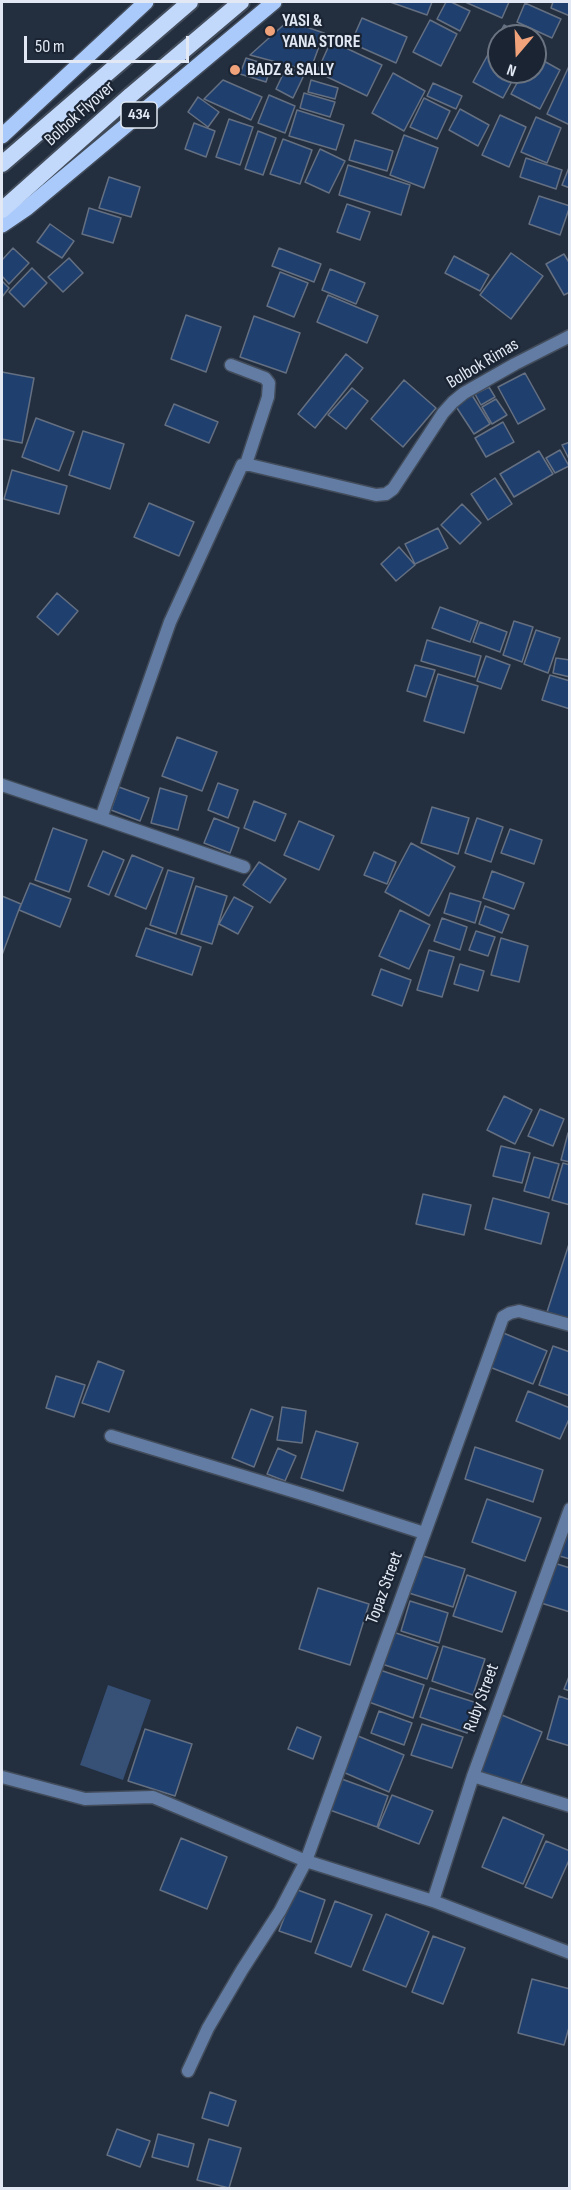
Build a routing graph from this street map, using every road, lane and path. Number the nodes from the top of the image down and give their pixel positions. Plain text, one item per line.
1 (146, 2) edge
2 (190, 2) edge
3 (241, 2) edge
4 (274, 2) edge
5 (2, 136) edge
6 (2, 165) edge
7 (2, 210) edge
8 (2, 225) edge
9 (570, 336) edge
10 (231, 365) dead end
11 (246, 464) junction
12 (2, 785) edge
13 (101, 818) junction
14 (244, 867) dead end
15 (570, 1324) edge
16 (111, 1436) dead end
17 (570, 1509) edge
18 (424, 1533) junction
19 (474, 1776) junction
20 (2, 1777) edge
21 (570, 1806) edge
22 (306, 1861) junction
23 (433, 1901) junction
24 (570, 1953) edge
25 (188, 2071) dead end

1 - 5 main road
2 - 6 highway, Bolbok Flyover
3 - 7 highway, Bolbok Flyover / 434
4 - 8 main road, 434
9 - 11 street, Bolbok Rimas
10 - 11 street
11 - 13 street
12 - 13 street
13 - 14 street
15 - 18 street, Topaz Street
16 - 18 street
17 - 19 street, Ruby Street
18 - 22 street, Topaz Street
19 - 21 street
19 - 23 street, Ruby Street
20 - 22 street
22 - 23 street
22 - 25 street, Topaz Street
23 - 24 street

